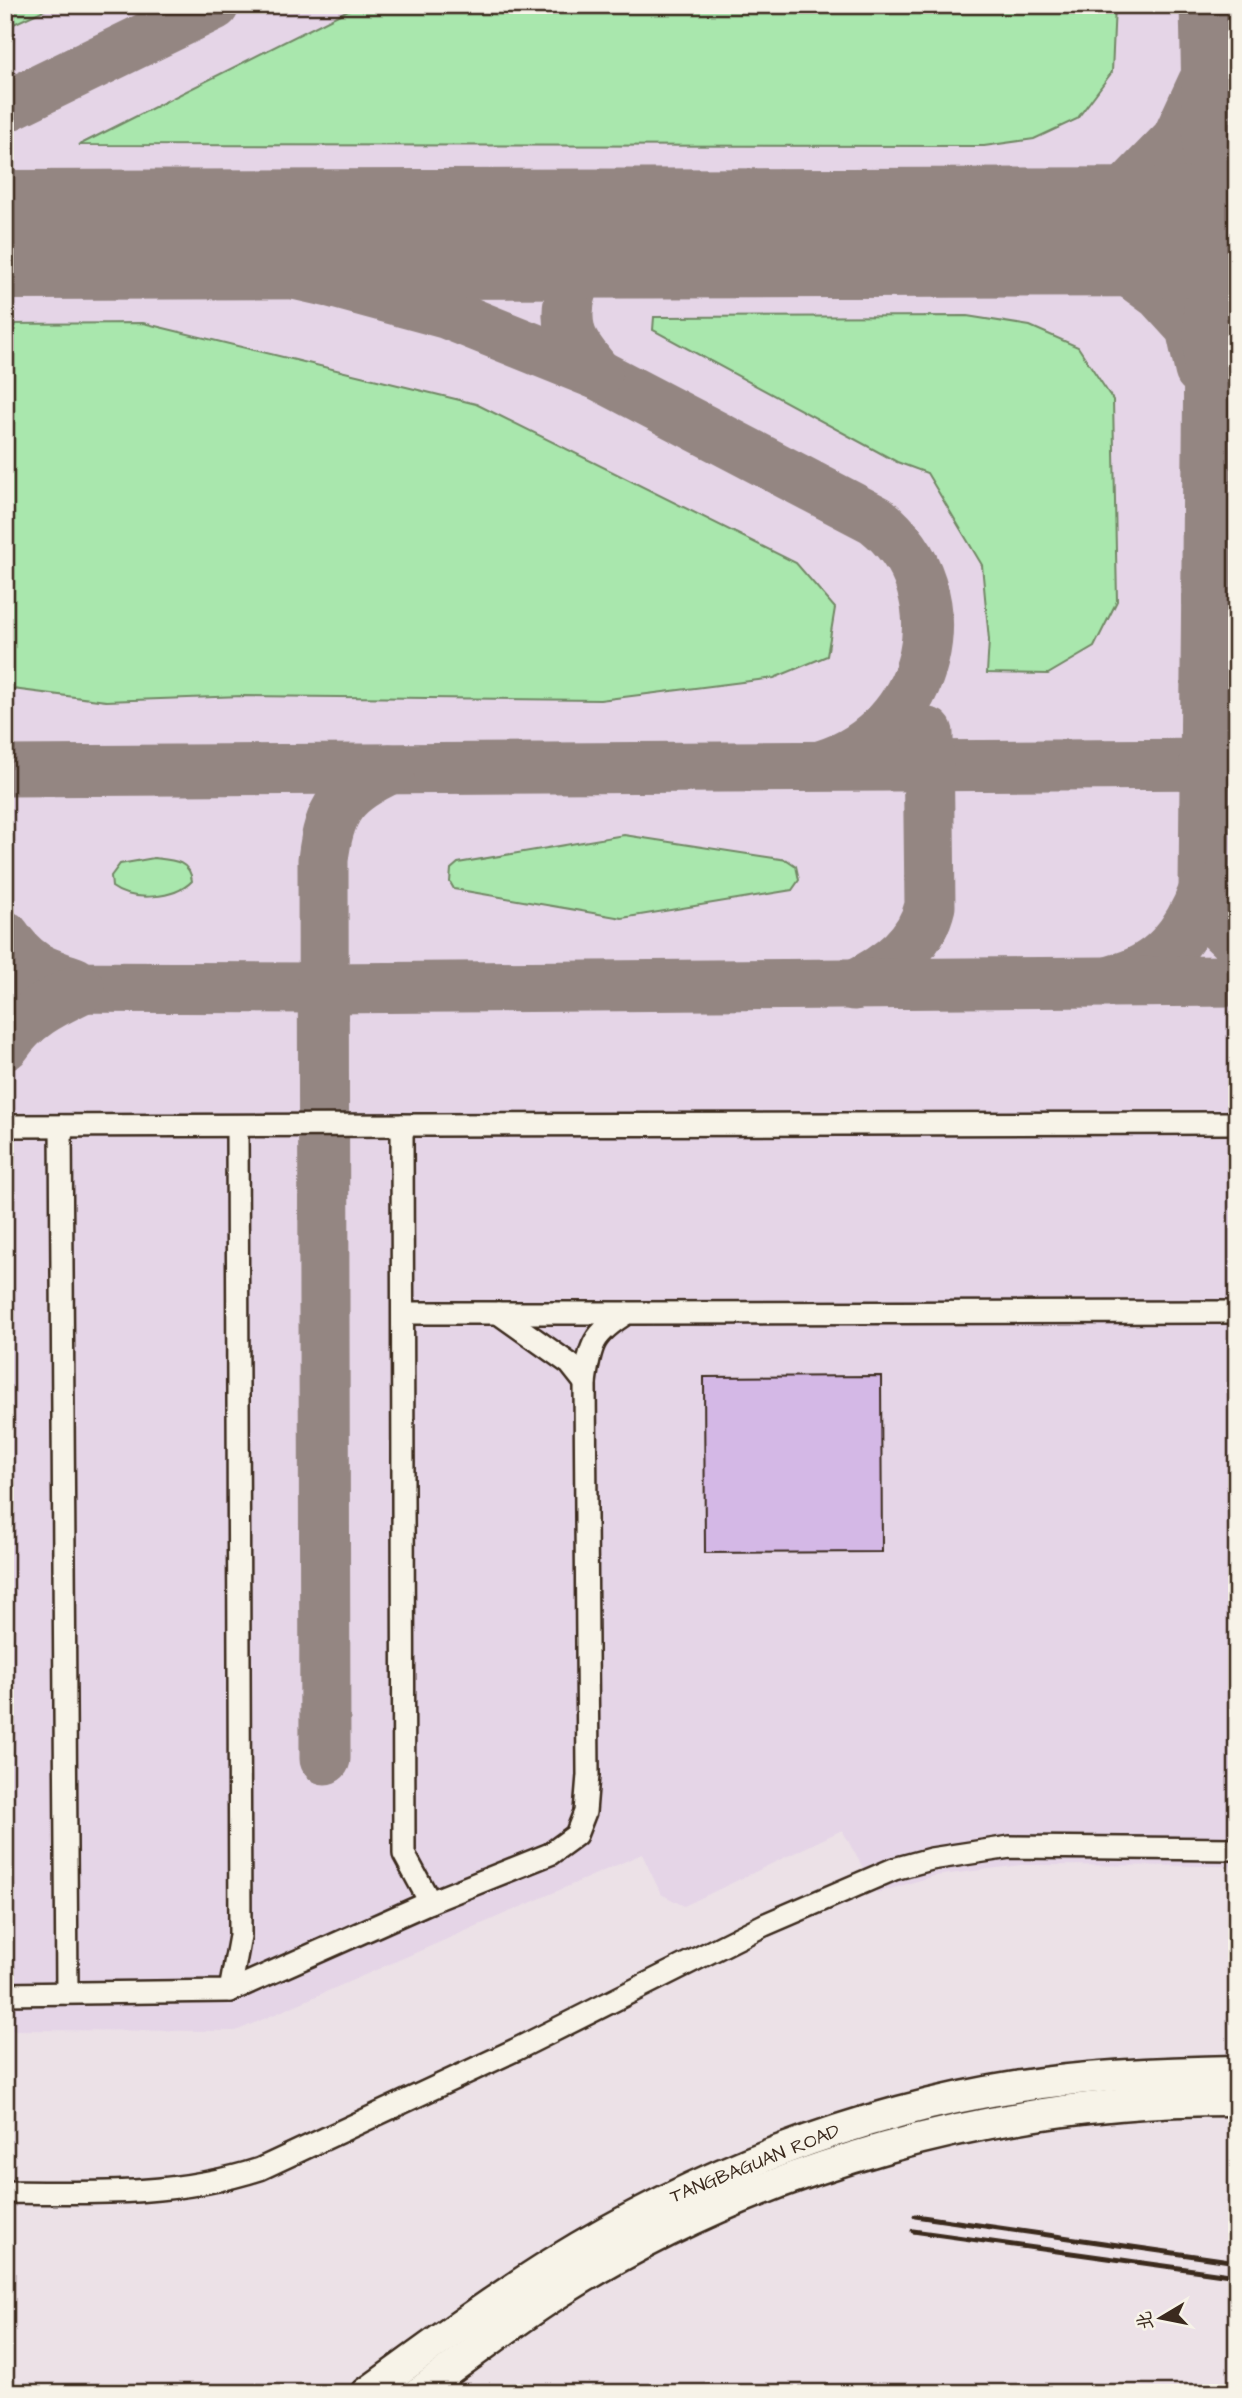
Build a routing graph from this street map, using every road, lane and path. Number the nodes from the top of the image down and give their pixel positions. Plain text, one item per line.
1 (1237, 1123) edge
2 (402, 1125) junction
3 (5, 1126) edge
4 (61, 1126) junction
5 (237, 1126) junction
6 (627, 1312) junction
7 (1237, 1312) edge
8 (403, 1313) junction
9 (498, 1313) junction
10 (585, 1383) junction
11 (1237, 1849) edge
12 (430, 1902) junction
13 (230, 1991) junction
14 (67, 1993) junction
15 (5, 1994) edge
16 (1237, 2071) edge
17 (1237, 2100) edge
18 (5, 2192) edge
19 (367, 2393) edge
20 (418, 2393) edge

1 - 2 street
2 - 5 street
2 - 8 street
3 - 4 street
4 - 5 street
4 - 14 street
5 - 13 street
6 - 7 street
6 - 9 street
6 - 10 street
8 - 9 street
8 - 12 street
9 - 10 street
10 - 12 street
11 - 18 street
12 - 13 street
13 - 14 street
14 - 15 street
16 - 19 highway, TANGBAGUAN ROAD
17 - 20 highway, TANGBAGUAN ROAD

